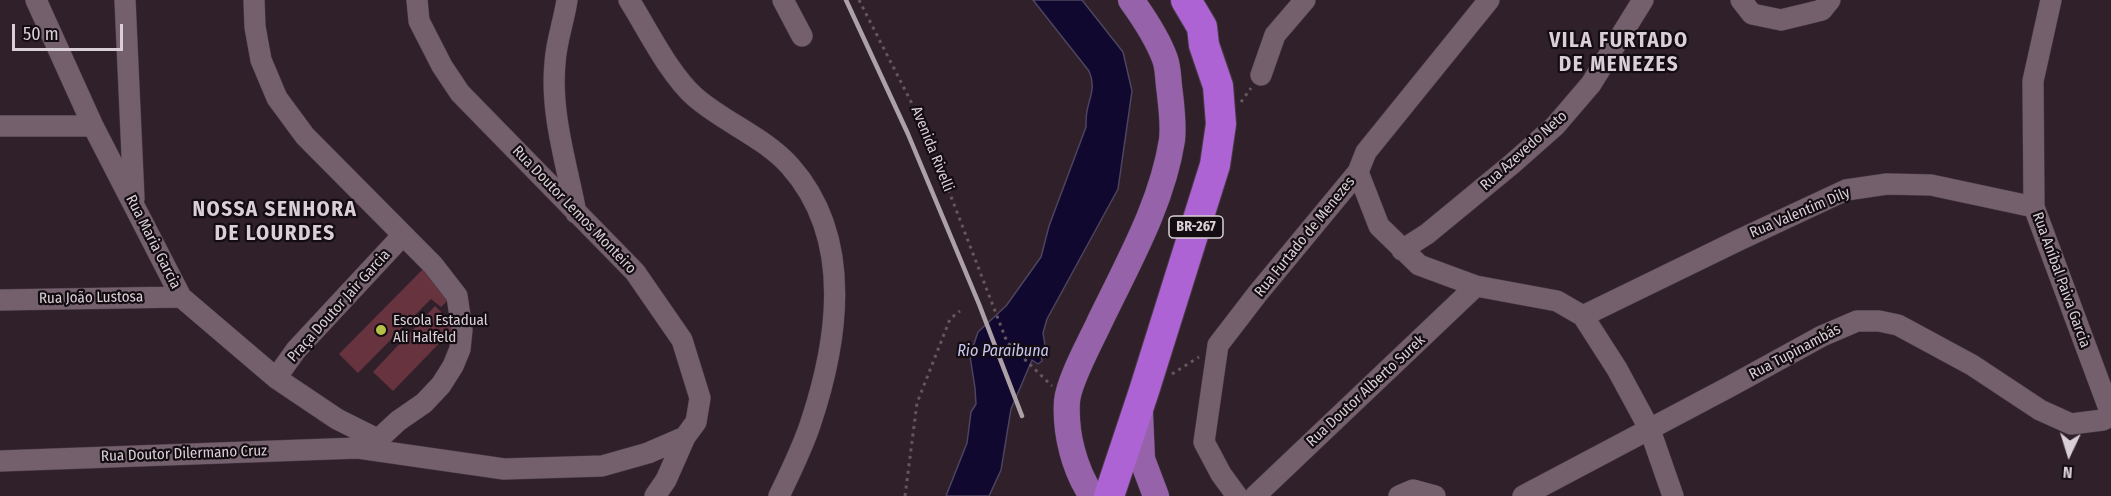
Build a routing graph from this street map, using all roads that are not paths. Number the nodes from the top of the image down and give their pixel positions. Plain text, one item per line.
1 (36, 0) edge
2 (125, 0) edge
3 (254, 0) edge
4 (417, 0) edge
5 (567, 0) edge
6 (629, 0) edge
7 (783, 0) edge
8 (1131, 0) edge
9 (1168, 0) edge
10 (1186, 0) edge
11 (1305, 0) edge
12 (1489, 0) edge
13 (1643, 0) edge
14 (1741, 0) edge
15 (1830, 0) edge
16 (2051, 0) edge
17 (802, 36) dead end
18 (1204, 45) junction
19 (1261, 75) dead end
20 (0, 126) edge
21 (93, 126) junction
22 (1358, 172) junction
23 (134, 206) junction
24 (2034, 207) junction
25 (576, 214) junction
26 (403, 235) junction
27 (1402, 250) junction
28 (1476, 286) junction
29 (181, 297) junction
30 (0, 300) edge
31 (1582, 316) junction
32 (276, 378) junction
33 (1142, 398) junction
34 (2108, 416) edge
35 (1650, 430) junction
36 (685, 437) junction
37 (373, 444) junction
38 (0, 460) edge
39 (1113, 483) edge
40 (655, 496) edge
41 (779, 496) edge
42 (1092, 496) edge
43 (1156, 496) edge
44 (1237, 496) edge
45 (1255, 496) edge
46 (1399, 496) edge
47 (1435, 496) edge
48 (1523, 496) edge
49 (1673, 496) edge

1 - 21 street, Rua Maria Garcia
2 - 23 street
3 - 26 street
4 - 25 street, Rua Doutor Lemos Monteiro
5 - 25 street
6 - 41 street
7 - 17 street
8 - 42 main road
9 - 18 highway, BR-267
10 - 18 highway, BR-267
11 - 19 street
12 - 22 street, Rua Furtado de Menezes
13 - 27 street, Rua Azevedo Neto
14 - 15 street
16 - 24 street, Rua Aníbal Paiva Garcia
18 - 33 highway, BR-267
20 - 21 street
21 - 23 street, Rua Maria Garcia
22 - 27 street
22 - 44 street, Rua Furtado de Menezes
23 - 29 street, Rua Maria Garcia
24 - 31 street, Rua Valentim Dily
24 - 34 street, Rua Aníbal Paiva Garcia
25 - 36 street, Rua Doutor Lemos Monteiro
26 - 32 street, Praça Doutor Jair Garcia
26 - 37 street
27 - 28 street
28 - 31 street
28 - 45 street, Rua Doutor Alberto Surek
29 - 30 street, Rua João Lustosa
29 - 32 street, Rua Maria Garcia
31 - 35 street
32 - 37 street, Rua Maria Garcia
33 - 39 highway, BR-267
33 - 43 main road
34 - 35 street, Rua Tupinambás
35 - 48 street, Rua Tupinambás
35 - 49 street
36 - 37 street, Rua Maria Garcia
36 - 40 street, Rua Doutor Lemos Monteiro
37 - 38 street, Rua Doutor Dilermano Cruz
46 - 47 street

